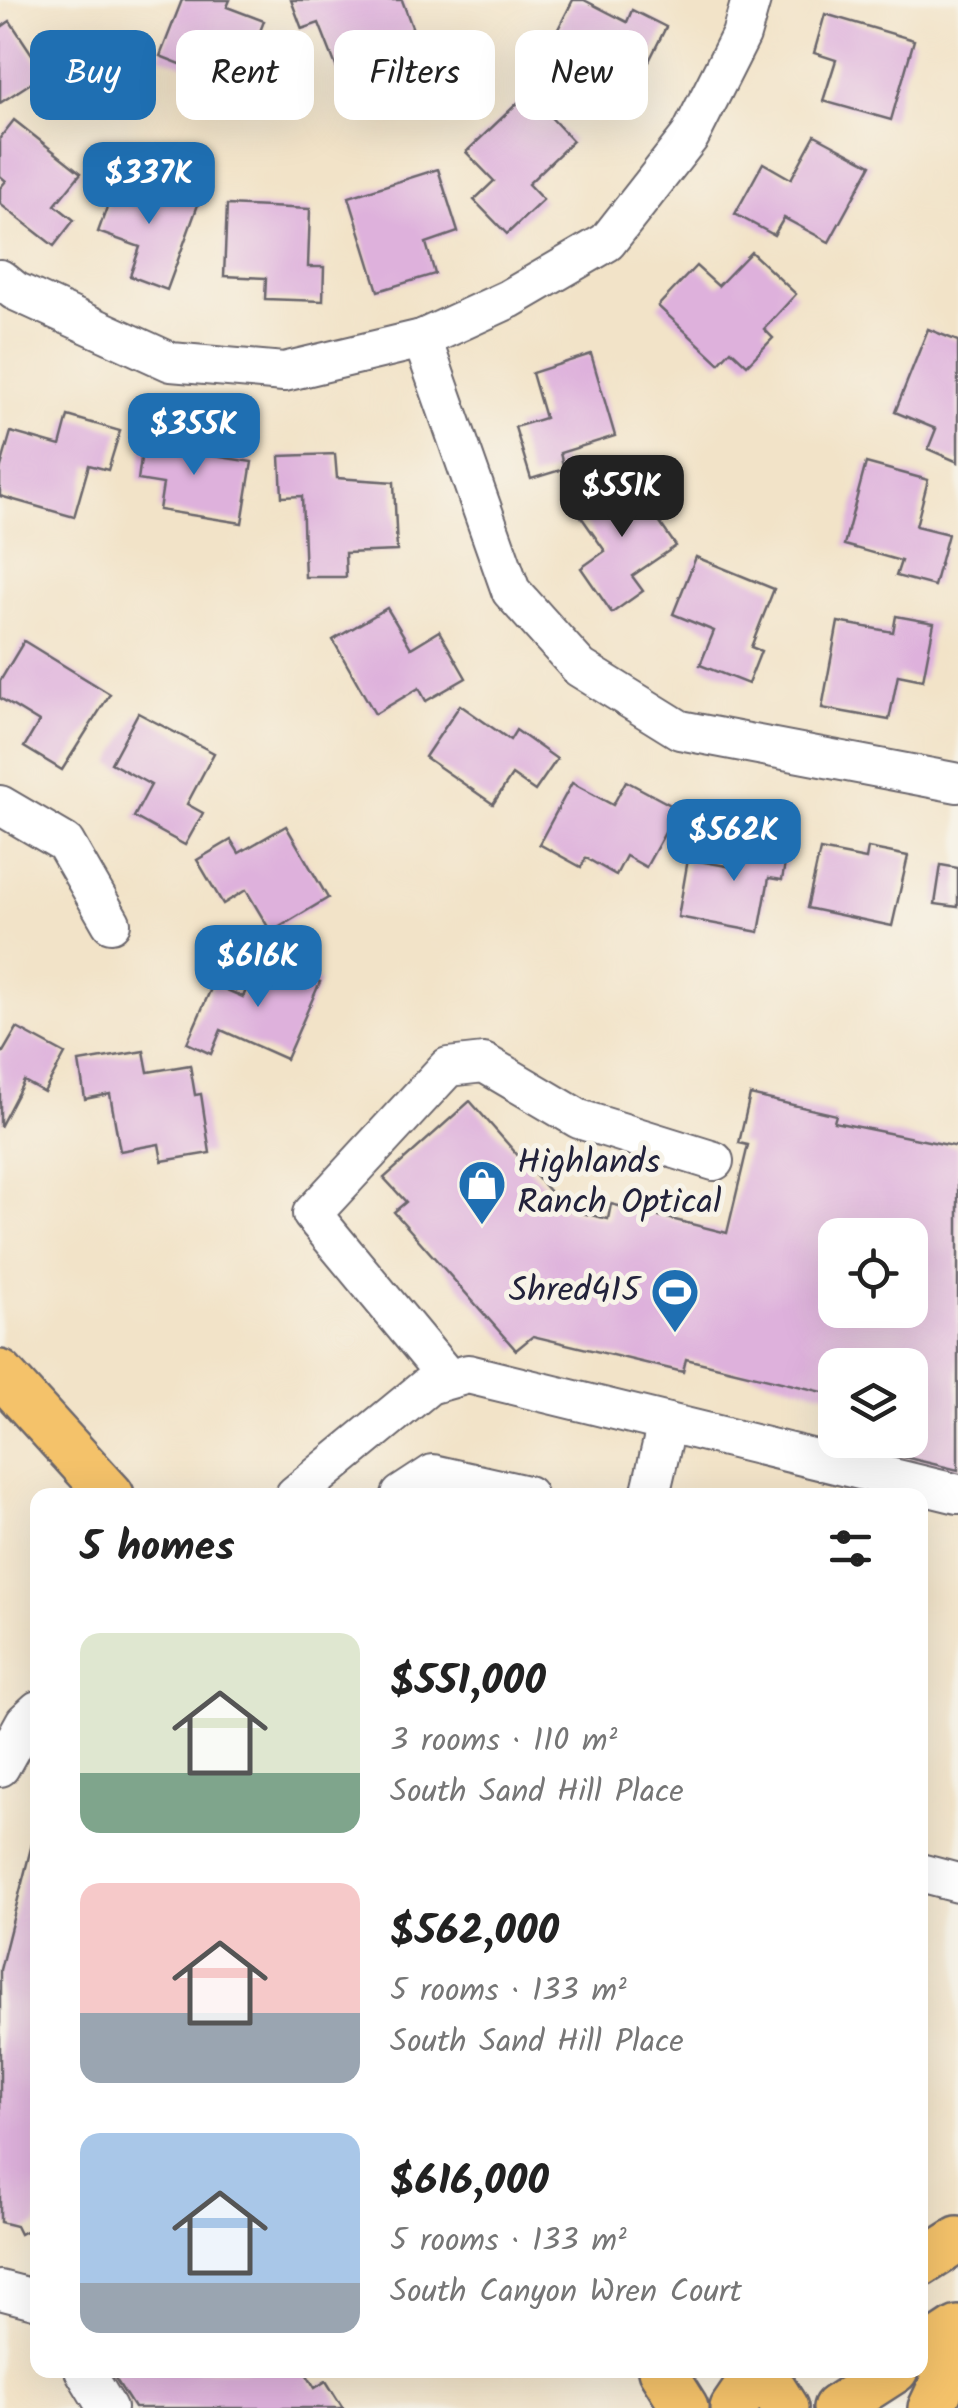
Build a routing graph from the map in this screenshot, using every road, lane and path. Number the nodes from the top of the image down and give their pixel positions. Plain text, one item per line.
1 (751, 0) edge
2 (5, 295) edge
3 (422, 339) junction
4 (958, 783) edge
5 (0, 805) edge
6 (112, 923) dead end
7 (714, 1161) dead end
8 (0, 1373) edge
9 (447, 1377) junction
10 (668, 1423) junction
11 (104, 1488) edge
12 (304, 1488) edge
13 (412, 1488) edge
14 (496, 1488) edge
15 (652, 1488) edge
16 (958, 1494) edge
17 (30, 1717) edge
18 (0, 1767) edge
19 (928, 1875) edge
20 (958, 1882) edge
21 (958, 2240) edge
22 (928, 2259) edge
23 (0, 2290) edge
24 (30, 2298) edge
25 (958, 2329) edge
26 (928, 2349) edge
27 (958, 2367) edge
28 (89, 2378) edge
29 (666, 2378) edge
30 (754, 2378) edge
31 (765, 2378) edge
32 (883, 2378) edge
33 (107, 2408) edge
34 (685, 2408) edge
35 (733, 2408) edge
36 (785, 2408) edge
37 (836, 2408) edge
38 (931, 2408) edge

1 - 3 street
2 - 3 street
3 - 4 street
5 - 6 street
7 - 9 street
8 - 11 main road
9 - 10 street
9 - 12 street
10 - 15 street
10 - 16 street
13 - 14 street
17 - 18 street
19 - 20 street
21 - 22 main road
23 - 24 street
25 - 26 main road
27 - 38 main road
28 - 33 street
29 - 34 main road
30 - 35 main road
31 - 36 main road
32 - 37 main road

